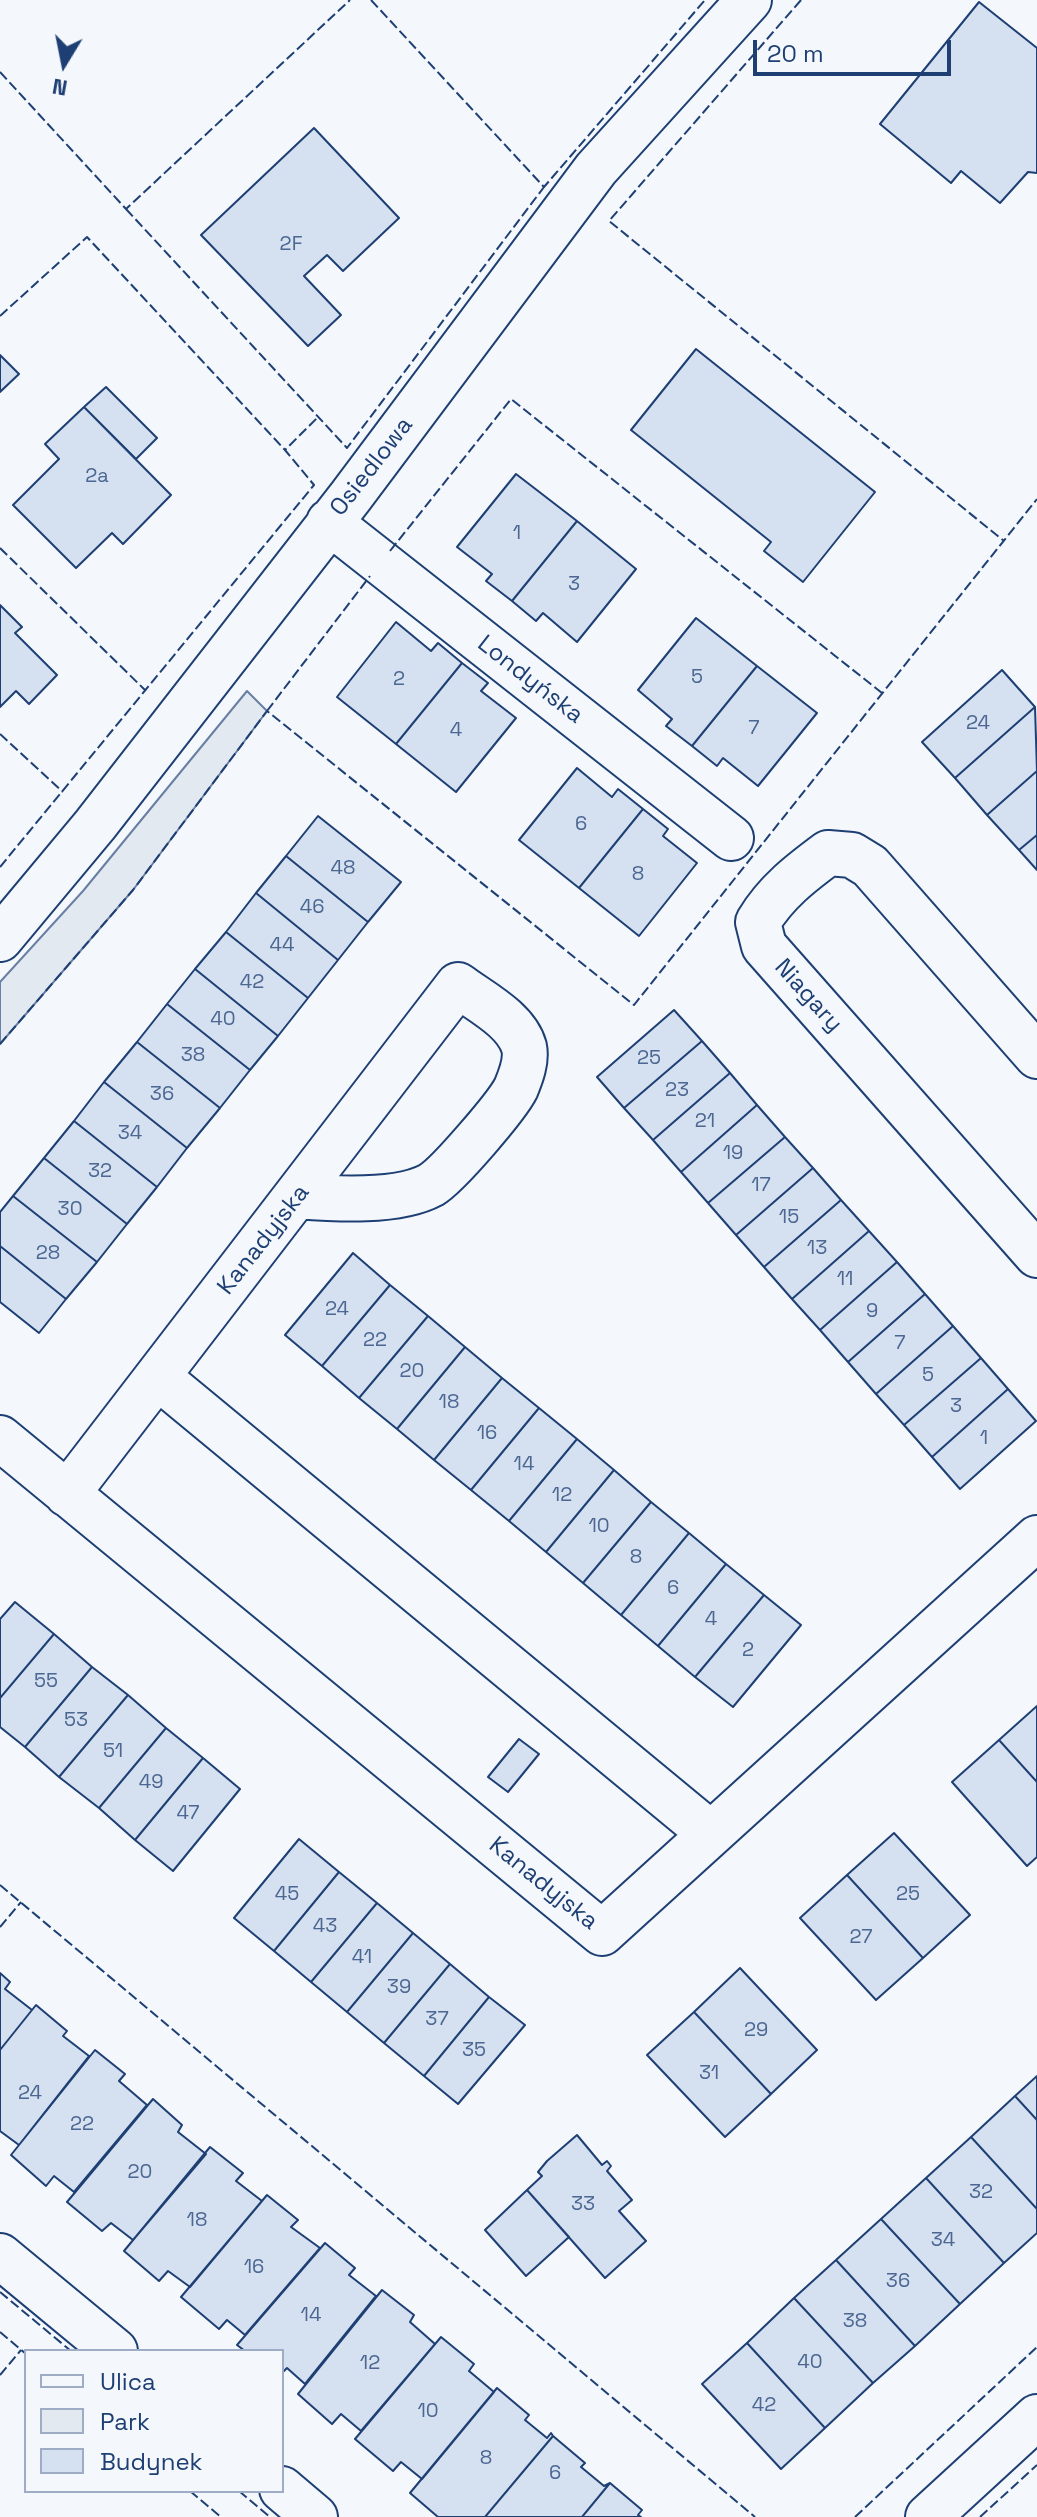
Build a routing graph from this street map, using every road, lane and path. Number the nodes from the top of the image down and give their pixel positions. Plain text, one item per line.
1 (749, 0) edge
2 (329, 522) junction
3 (731, 838) dead end
4 (0, 939) edge
5 (1037, 1056) edge
6 (298, 1196) junction
7 (1037, 1255) edge
8 (158, 1377) junction
9 (0, 1438) edge
10 (67, 1494) junction
11 (1037, 1538) edge
12 (711, 1834) junction
13 (0, 2256) edge
14 (113, 2349) edge
15 (1037, 2417) edge
16 (284, 2491) edge
17 (315, 2517) edge
18 (928, 2517) edge

1 - 2 street, Osiedlowa
2 - 3 street, Londyńska
2 - 4 street, Osiedlowa
5 - 7 street, Niagary
6 - 6 street, Kanadyjska
6 - 8 street, Kanadyjska
8 - 10 street, Kanadyjska
8 - 12 street
9 - 10 street, Kanadyjska
10 - 12 street, Kanadyjska
11 - 12 street, Kanadyjska
13 - 14 street
15 - 18 street
16 - 17 street

